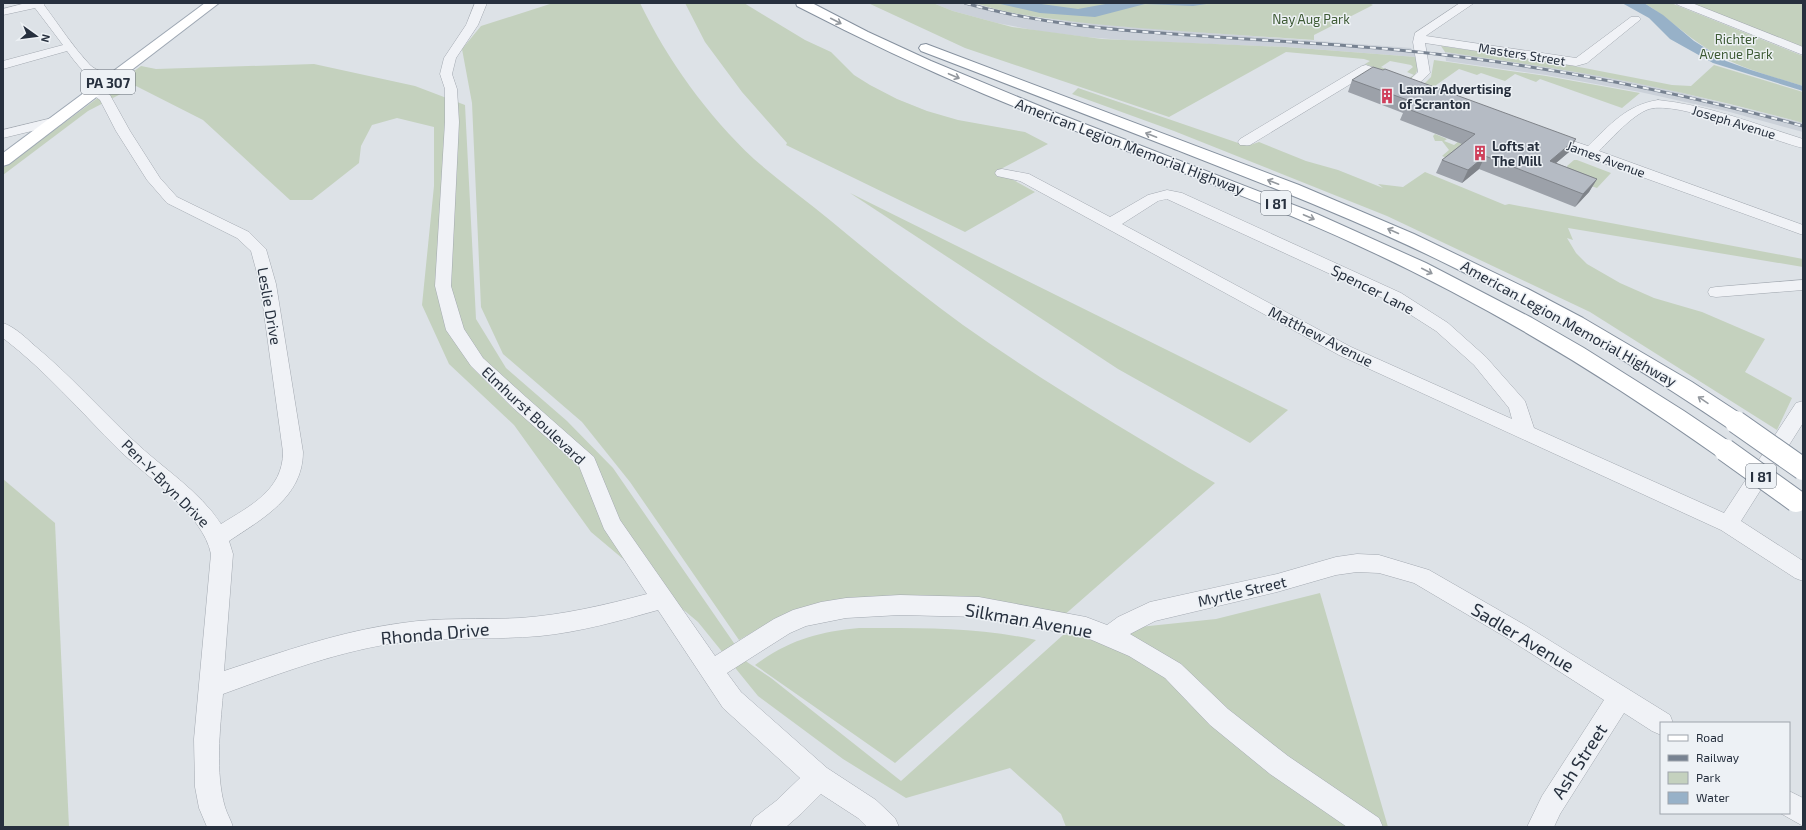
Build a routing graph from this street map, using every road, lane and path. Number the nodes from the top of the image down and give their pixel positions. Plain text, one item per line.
1 (38, 3) edge
2 (213, 3) edge
3 (481, 3) edge
4 (802, 3) edge
5 (833, 3) edge
6 (1468, 3) edge
7 (1682, 3) edge
8 (3, 12) edge
9 (1635, 19) dead end
10 (1419, 39) junction
11 (70, 47) junction
12 (1803, 51) edge
13 (3, 65) edge
14 (111, 80) junction
15 (1410, 85) junction
16 (1427, 91) edge
17 (95, 92) junction
18 (56, 121) junction
19 (1534, 132) edge
20 (3, 134) edge
21 (1245, 142) dead end
22 (1803, 144) edge
23 (1589, 153) junction
24 (3, 161) edge
25 (1002, 173) dead end
26 (1110, 224) junction
27 (1803, 230) edge
28 (1803, 285) edge
29 (1716, 292) dead end
30 (3, 329) edge
31 (1803, 408) edge
32 (1526, 433) junction
33 (1796, 433) edge
34 (1803, 469) edge
35 (1800, 504) edge
36 (1728, 524) junction
37 (218, 537) junction
38 (1379, 564) joint
39 (1803, 572) edge
40 (664, 599) junction
41 (1110, 636) junction
42 (711, 671) junction
43 (211, 687) junction
44 (1620, 697) junction
45 (1660, 722) edge
46 (818, 777) junction
47 (1790, 805) edge
48 (1803, 813) edge
49 (220, 827) edge
50 (763, 827) edge
51 (886, 827) edge
52 (1370, 827) edge
53 (1540, 827) edge

1 - 8 street
1 - 11 street
2 - 14 main road, PA 307
3 - 40 street, Elmhurst Boulevard
4 -> 35 main road, American Legion Memorial Highway / I 81, bridge
34 -> 5 main road, American Legion Memorial Highway / I 81, bridge
6 - 10 street
7 - 12 street
9 - 10 street, Masters Street
10 - 15 street
11 - 13 street
11 - 14 street
14 - 17 main road, PA 307
15 - 16 street
15 - 21 street
17 - 18 main road, PA 307
17 - 37 street, Leslie Drive
18 - 20 street
18 - 24 main road, PA 307
19 - 23 street, James Avenue
22 - 23 street, Joseph Avenue
23 - 27 street, James Avenue
25 - 26 street, Matthew Avenue
26 - 32 street, Matthew Avenue
26 - 32 street, Spencer Lane
28 - 29 street
30 - 37 street, Pen-Y-Bryn Drive
31 - 33 street
32 - 36 street, Matthew Avenue
33 - 36 street
36 - 39 street
37 - 43 street, Pen-Y-Bryn Drive
38 - 41 street, Myrtle Street
38 - 44 street, Sadler Avenue
40 - 42 street, Elmhurst Boulevard
40 - 43 street, Rhonda Drive
41 - 42 street, Silkman Avenue
41 - 52 street, Silkman Avenue
42 - 46 street, Elmhurst Boulevard
43 - 49 street, Pen-Y-Bryn Drive
44 - 45 street, Sadler Avenue
44 - 53 street, Ash Street
46 - 50 street
46 - 51 street, Elmhurst Boulevard
47 - 48 street

